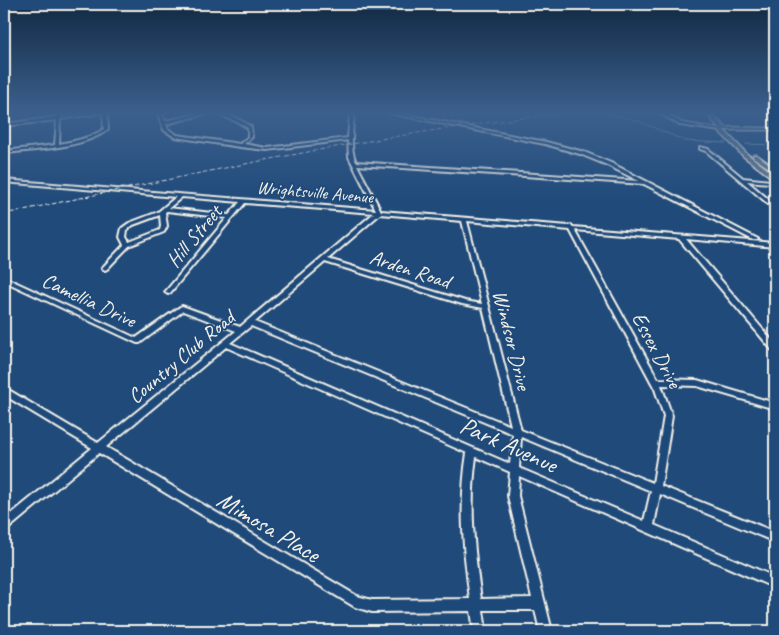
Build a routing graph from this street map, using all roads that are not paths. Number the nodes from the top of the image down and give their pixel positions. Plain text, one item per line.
1 (64, 143) edge
2 (219, 143) edge
3 (244, 143) edge
4 (322, 143) edge
5 (350, 143) edge
6 (538, 143) edge
7 (735, 143) edge
8 (738, 143) edge
9 (57, 144) joint
10 (240, 146) junction
11 (701, 148) dead end
12 (4, 152) edge
13 (354, 163) junction
14 (775, 170) edge
15 (775, 178) edge
16 (742, 179) junction
17 (4, 181) edge
18 (769, 182) dead end
19 (647, 183) junction
20 (180, 196) junction
21 (244, 201) junction
22 (775, 207) edge
23 (166, 209) junction
24 (379, 212) junction
25 (231, 217) junction
26 (464, 219) junction
27 (571, 228) junction
28 (625, 232) junction
29 (681, 237) junction
30 (755, 239) junction
31 (775, 241) edge
32 (127, 245) junction
33 (775, 245) edge
34 (325, 260) junction
35 (105, 268) dead end
36 (4, 279) edge
37 (168, 292) dead end
38 (486, 307) junction
39 (250, 323) junction
40 (240, 330) junction
41 (764, 334) junction
42 (775, 338) edge
43 (225, 344) junction
44 (775, 348) edge
45 (655, 382) junction
46 (4, 391) edge
47 (775, 406) edge
48 (517, 432) junction
49 (99, 448) junction
50 (472, 451) junction
51 (514, 470) junction
52 (656, 489) junction
53 (4, 526) edge
54 (648, 528) junction
55 (775, 537) edge
56 (775, 583) edge
57 (539, 604) junction
58 (477, 605) junction
59 (480, 631) edge
60 (546, 631) edge

1 - 9 street
2 - 10 street
3 - 10 street
4 - 10 street
5 - 13 street
6 - 19 street
7 - 15 main road
8 - 14 main road
9 - 12 street
11 - 16 street
13 - 19 street
13 - 24 street
16 - 18 street
16 - 22 street
17 - 20 street, Wrightsville Avenue
19 - 30 street
20 - 21 street, Wrightsville Avenue
20 - 23 street
21 - 24 street, Wrightsville Avenue
21 - 25 street, Hill Street
23 - 25 street
23 - 32 street
23 - 32 street
24 - 26 street, Wrightsville Avenue
24 - 34 street, Country Club Road
25 - 37 street, Hill Street
26 - 27 street, Wrightsville Avenue
26 - 38 street, Windsor Drive
27 - 28 street, Wrightsville Avenue
27 - 45 street, Essex Drive
28 - 29 street, Wrightsville Avenue
28 - 30 street, Wrightsville Avenue
29 - 33 street, Wrightsville Avenue
29 - 41 street
30 - 31 street, Wrightsville Avenue
32 - 35 street
34 - 38 street, Arden Road
34 - 39 street, Country Club Road
36 - 40 street, Camellia Drive
38 - 48 street, Windsor Drive
39 - 40 street, Country Club Road
39 - 48 street, Park Avenue
40 - 43 street, Country Club Road
41 - 42 street
41 - 44 street
43 - 49 street, Country Club Road
43 - 50 street, Park Avenue
45 - 47 street
45 - 52 street, Essex Drive
46 - 49 street, Mimosa Place
48 - 51 street, Windsor Drive
48 - 52 street, Park Avenue
49 - 53 street, Country Club Road
49 - 58 street, Mimosa Place
50 - 51 street, Park Avenue
50 - 58 street
51 - 54 street, Park Avenue
51 - 57 street, Windsor Drive
52 - 54 street, Essex Drive
52 - 55 street, Park Avenue
54 - 56 street, Park Avenue
57 - 58 street, Mimosa Place
57 - 60 street, Windsor Drive
58 - 59 street

